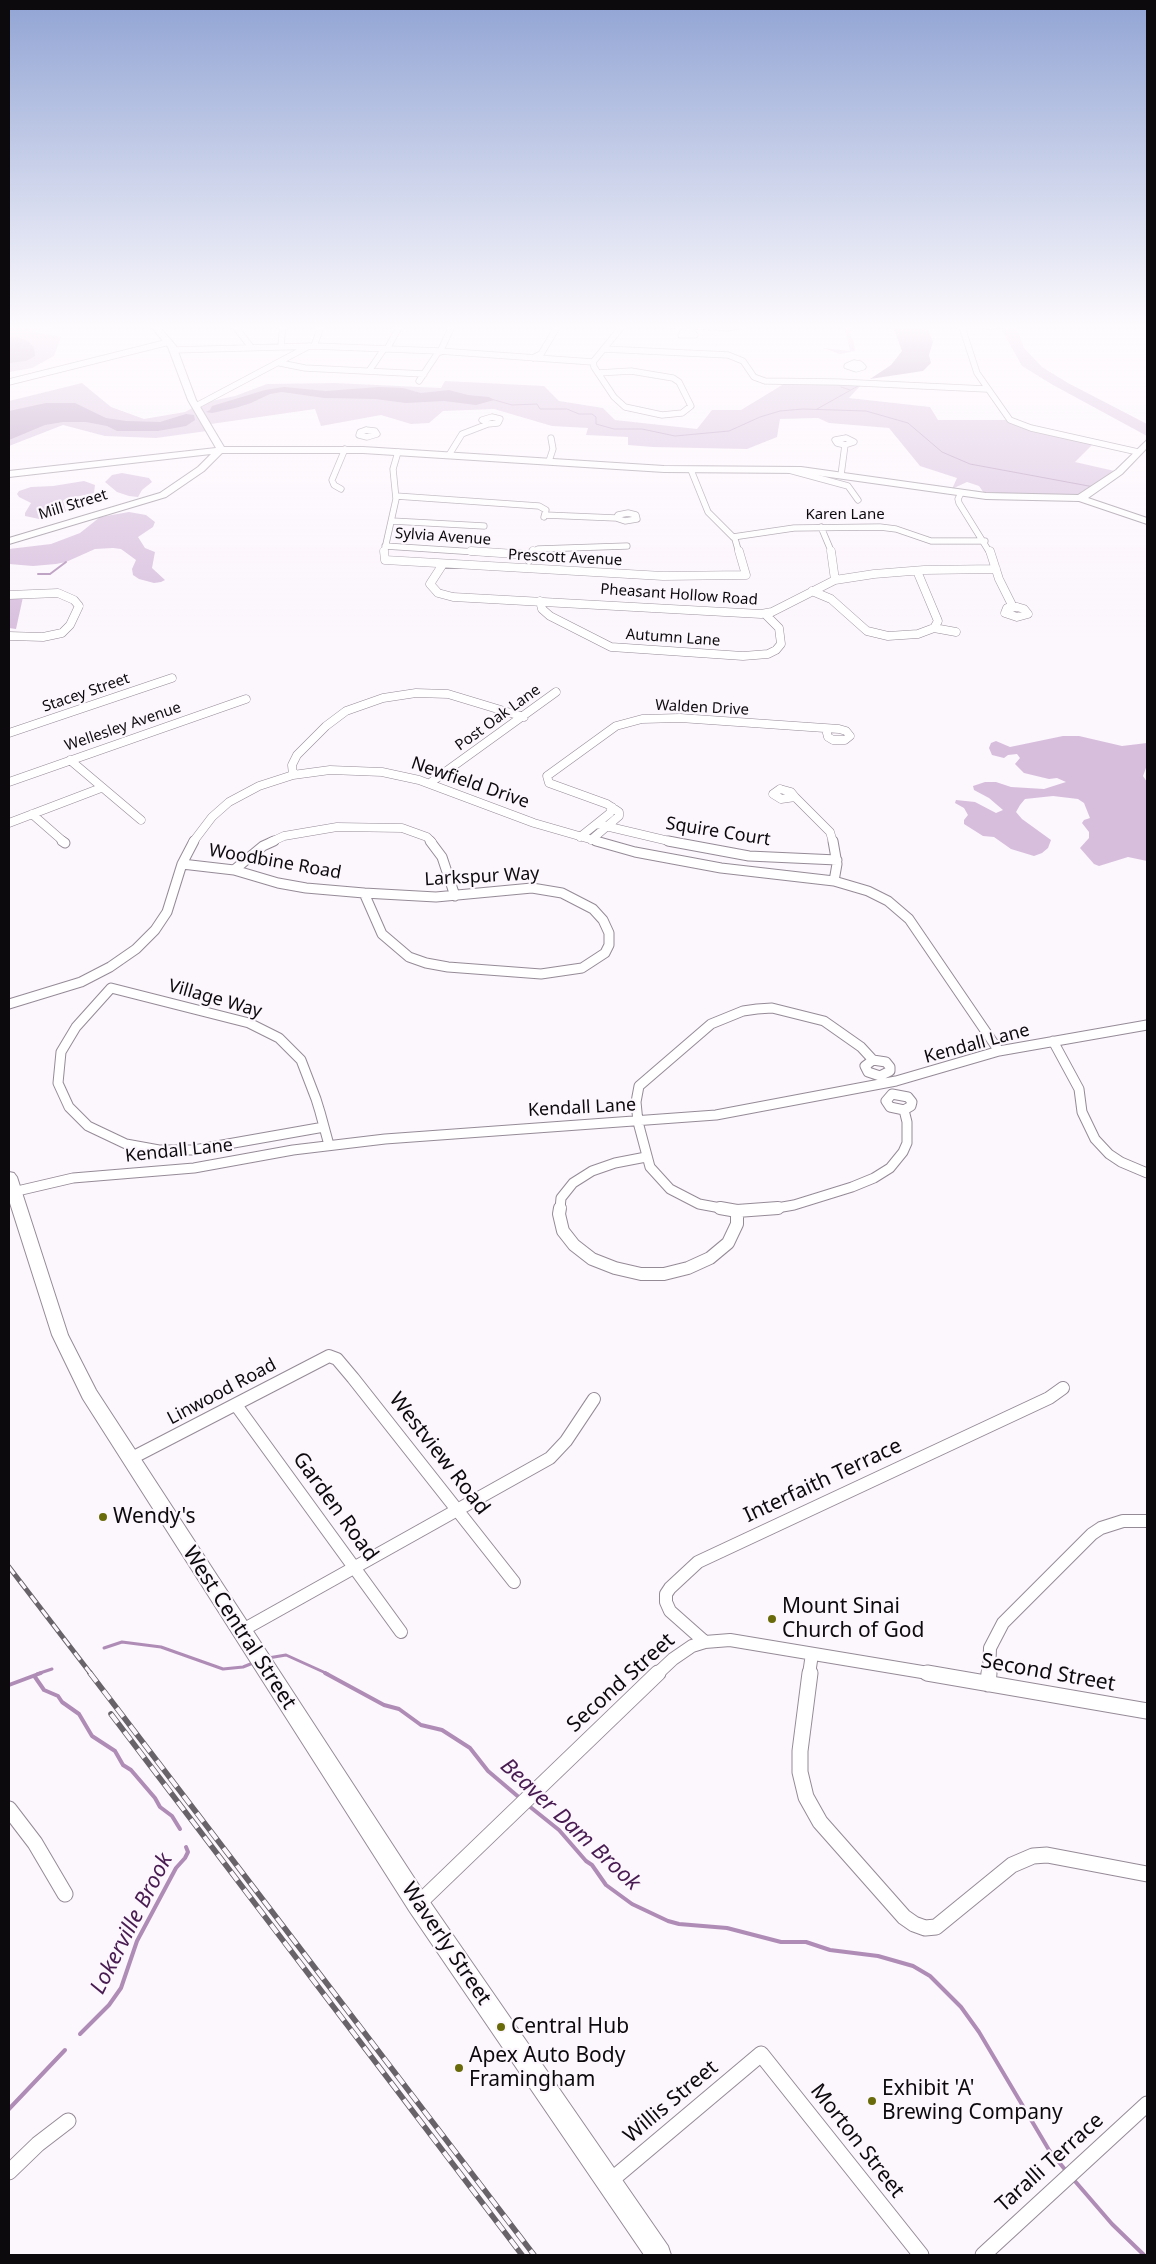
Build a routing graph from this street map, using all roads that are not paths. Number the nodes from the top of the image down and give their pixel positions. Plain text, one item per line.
1 (211, 430) edge
2 (473, 430) edge
3 (1043, 430) edge
4 (367, 437) dead end
5 (551, 438) dead end
6 (1147, 443) edge
7 (845, 445) dead end
8 (345, 449) junction
9 (220, 450) junction
10 (364, 450) junction
11 (398, 452) junction
12 (1138, 452) junction
13 (449, 455) junction
14 (549, 461) junction
15 (692, 470) junction
16 (789, 470) junction
17 (9, 474) edge
18 (841, 475) junction
19 (341, 489) dead end
20 (961, 493) junction
21 (396, 496) junction
22 (1092, 496) junction
23 (858, 500) dead end
24 (616, 518) dead end
25 (392, 521) junction
26 (1147, 521) edge
27 (484, 526) dead end
28 (821, 528) junction
29 (733, 536) junction
30 (9, 541) edge
31 (984, 541) junction
32 (385, 546) junction
33 (627, 546) dead end
34 (531, 554) junction
35 (443, 564) junction
36 (526, 568) junction
37 (996, 569) junction
38 (917, 570) junction
39 (835, 580) junction
40 (812, 591) junction
41 (9, 595) edge
42 (540, 601) junction
43 (1013, 607) dead end
44 (765, 614) junction
45 (934, 628) junction
46 (956, 632) dead end
47 (9, 636) edge
48 (172, 678) dead end
49 (556, 692) dead end
50 (246, 699) dead end
51 (524, 717) junction
52 (826, 729) dead end
53 (9, 733) edge
54 (70, 760) junction
55 (293, 775) junction
56 (9, 782) edge
57 (430, 783) junction
58 (101, 788) junction
59 (795, 797) dead end
60 (612, 806) junction
61 (32, 814) junction
62 (141, 820) dead end
63 (9, 823) edge
64 (597, 824) junction
65 (607, 826) junction
66 (580, 837) junction
67 (591, 840) junction
68 (65, 843) dead end
69 (837, 860) junction
70 (182, 864) junction
71 (234, 870) junction
72 (834, 881) junction
73 (364, 893) junction
74 (455, 896) junction
75 (9, 1004) edge
76 (1147, 1024) edge
77 (1053, 1041) junction
78 (999, 1051) junction
79 (873, 1060) dead end
80 (904, 1110) dead end
81 (638, 1122) junction
82 (324, 1127) junction
83 (329, 1145) junction
84 (646, 1157) junction
85 (1147, 1173) edge
86 (11, 1184) edge
87 (737, 1211) junction
88 (329, 1356) joint
89 (1063, 1388) dead end
90 (594, 1399) dead end
91 (236, 1405) junction
92 (130, 1459) junction
93 (458, 1509) junction
94 (1147, 1521) edge
95 (354, 1567) junction
96 (514, 1582) dead end
97 (241, 1631) junction
98 (401, 1632) dead end
99 (705, 1642) junction
100 (812, 1654) junction
101 (988, 1684) junction
102 (1147, 1711) edge
103 (9, 1809) edge
104 (386, 1855) joint
105 (1147, 1874) edge
106 (65, 1894) dead end
107 (418, 1904) junction
108 (761, 2054) joint
109 (1147, 2104) edge
110 (68, 2121) dead end
111 (9, 2172) edge
112 (609, 2182) junction
113 (659, 2255) edge
114 (920, 2255) edge
115 (982, 2255) edge

1 - 9 street
2 - 13 street
3 - 12 street
4 - 10 street
5 - 14 street
6 - 12 street
7 - 18 street
8 - 9 street
8 - 10 street
8 - 19 street
9 - 17 street
9 - 30 street, Mill Street
10 - 11 street
11 - 13 street
11 - 21 street
12 - 22 street
13 - 14 street
14 - 15 street
15 - 16 street
15 - 29 street
16 - 18 street
16 - 23 street
18 - 20 street
20 - 22 street
20 - 31 street
21 - 24 street
21 - 25 street
22 - 26 street
25 - 27 street
25 - 32 street
28 - 29 street, Karen Lane
28 - 31 street, Karen Lane
28 - 39 street
29 - 36 street, Prescott Avenue
31 - 37 street
32 - 34 street, Sylvia Avenue
32 - 35 street, Prescott Avenue
33 - 34 street, Sylvia Avenue
34 - 36 street
35 - 36 street, Prescott Avenue
35 - 42 street, Pheasant Hollow Road
37 - 38 street, Pheasant Hollow Road
37 - 43 street
38 - 39 street, Pheasant Hollow Road
38 - 45 street
39 - 40 street, Pheasant Hollow Road
40 - 44 street, Pheasant Hollow Road
40 - 45 street
41 - 47 street
42 - 44 street, Pheasant Hollow Road
42 - 44 street, Autumn Lane
45 - 46 street
48 - 53 street, Stacey Street
49 - 51 street, Post Oak Lane
50 - 54 street, Wellesley Avenue
51 - 55 street
51 - 57 street, Post Oak Lane
52 - 60 street, Walden Drive
54 - 56 street, Wellesley Avenue
54 - 58 street
55 - 57 street, Newfield Drive
55 - 70 street, Newfield Drive
57 - 66 street, Newfield Drive
58 - 61 street
58 - 62 street
59 - 69 street
60 - 64 street
60 - 65 street
61 - 63 street
61 - 68 street
64 - 65 street, Squire Court
64 - 66 street
65 - 67 street
65 - 69 street, Squire Court
66 - 67 street, Newfield Drive
67 - 72 street, Newfield Drive
69 - 72 street
70 - 71 street, Woodbine Road
70 - 75 street, Newfield Drive
71 - 73 street, Woodbine Road
71 - 74 street
72 - 78 street, Newfield Drive
73 - 74 street, Larkspur Way
73 - 74 street, Larkspur Way
76 - 77 street, Kendall Lane
77 - 78 street, Kendall Lane
77 - 85 street
78 - 81 street, Kendall Lane
79 - 81 street
80 - 87 street
81 - 83 street, Kendall Lane
81 - 84 street
82 - 82 street, Village Way
82 - 83 street, Village Way
83 - 86 street, Kendall Lane
84 - 87 street
84 - 87 street
86 - 92 street, West Central Street
88 - 91 street, Linwood Road
88 - 93 street, Westview Road
89 - 99 street, Interfaith Terrace
90 - 93 street
91 - 92 street, Linwood Road
91 - 95 street, Garden Road
92 - 97 street, West Central Street
93 - 95 street
93 - 96 street, Westview Road
94 - 101 street
95 - 97 street
95 - 98 street, Garden Road
97 - 104 street, West Central Street
99 - 100 street, Second Street
99 - 107 street, Second Street
100 - 101 street, Second Street
100 - 105 street
101 - 102 street, Second Street
103 - 106 street
104 - 107 street, Waverly Street
107 - 112 street, Waverly Street
108 - 112 street, Willis Street
108 - 114 street, Morton Street
109 - 115 street, Taralli Terrace
110 - 111 street
112 - 113 street, Waverly Street

